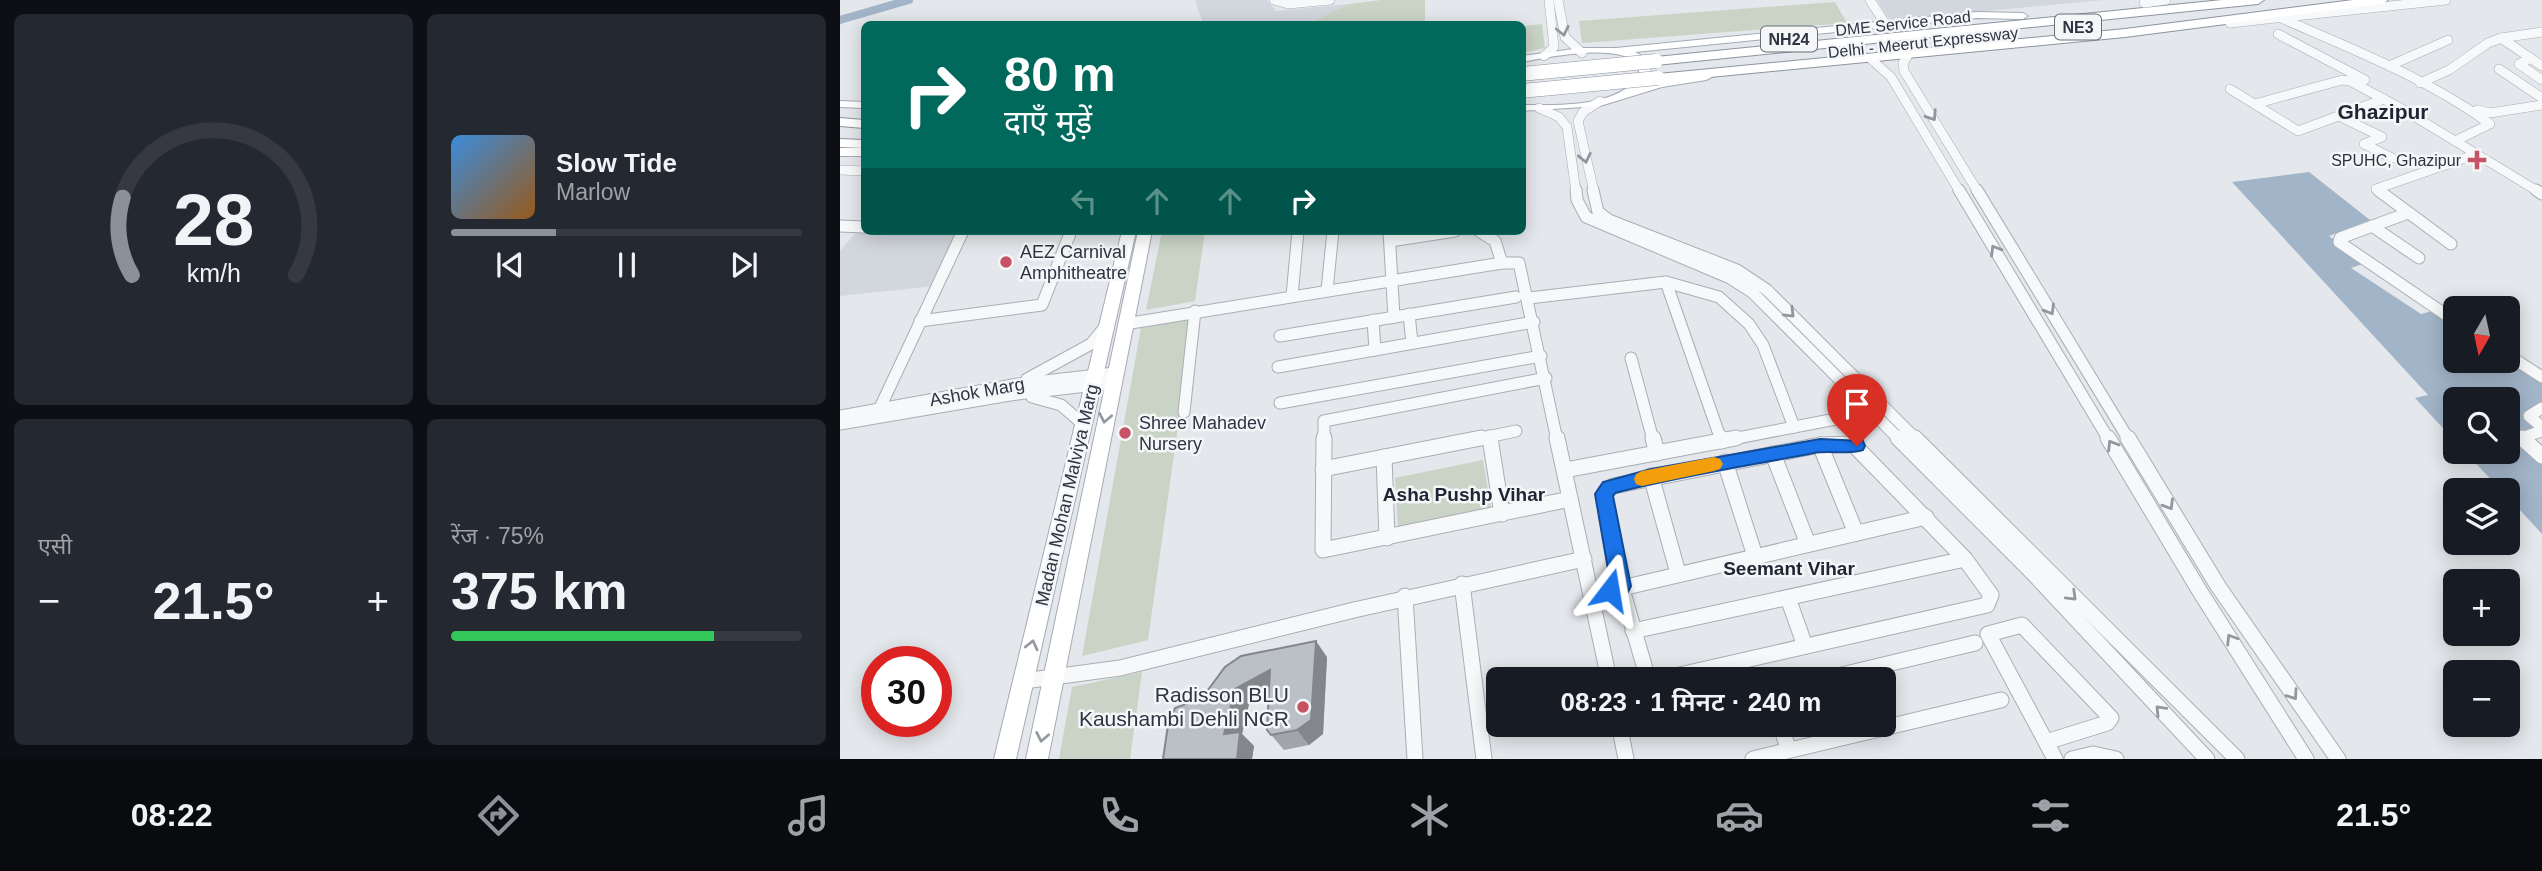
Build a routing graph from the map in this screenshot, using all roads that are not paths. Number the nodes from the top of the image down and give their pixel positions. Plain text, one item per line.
1 (1274, 0) edge
2 (1330, 0) edge
3 (1549, 0) edge
4 (1558, 0) edge
5 (1870, 0) edge
6 (2166, 0) edge
7 (2185, 0) edge
8 (2324, 0) edge
9 (2382, 0) edge
10 (2446, 0) edge
11 (2144, 3) junction
12 (2254, 3) edge
13 (2063, 11) junction
14 (2023, 16) junction
15 (2281, 18) junction
16 (2200, 24) junction
17 (1886, 25) junction
18 (2542, 32) edge
19 (2277, 34) dead end
20 (2061, 38) junction
21 (2501, 38) junction
22 (2448, 40) dead end
23 (2337, 42) junction
24 (1830, 48) junction
25 (2309, 50) junction
26 (1616, 51) junction
27 (1582, 52) junction
28 (1908, 55) junction
29 (1544, 56) junction
30 (1526, 58) edge
31 (2531, 58) junction
32 (1872, 60) junction
33 (2542, 65) edge
34 (1526, 66) edge
35 (2389, 66) junction
36 (2499, 69) dead end
37 (1526, 74) edge
38 (2542, 80) edge
39 (1526, 82) edge
40 (2420, 83) junction
41 (2357, 84) junction
42 (2434, 87) dead end
43 (2230, 89) dead end
44 (1526, 91) edge
45 (1621, 98) junction
46 (2542, 98) edge
47 (2385, 99) junction
48 (1600, 101) junction
49 (2255, 104) junction
50 (2542, 105) edge
51 (1526, 108) edge
52 (1539, 108) junction
53 (840, 109) edge
54 (861, 113) edge
55 (861, 115) edge
56 (2339, 116) junction
57 (840, 122) edge
58 (840, 132) edge
59 (861, 133) edge
60 (2455, 141) junction
61 (840, 143) edge
62 (861, 144) edge
63 (840, 152) edge
64 (861, 152) edge
65 (2477, 154) junction
66 (2392, 158) dead end
67 (840, 170) edge
68 (861, 171) edge
69 (2542, 194) edge
70 (1593, 195) junction
71 (1577, 200) junction
72 (2408, 213) junction
73 (840, 226) edge
74 (2372, 226) junction
75 (861, 227) edge
76 (961, 235) edge
77 (1069, 235) edge
78 (1128, 235) edge
79 (1144, 235) edge
80 (1297, 235) edge
81 (1333, 235) edge
82 (1485, 235) edge
83 (1389, 236) edge
84 (2451, 244) dead end
85 (2419, 258) dead end
86 (1502, 262) junction
87 (1392, 281) junction
88 (1666, 282) junction
89 (1327, 290) junction
90 (1292, 296) junction
91 (1522, 298) junction
92 (1195, 311) junction
93 (2443, 313) edge
94 (1409, 314) junction
95 (1394, 317) junction
96 (1373, 320) junction
97 (920, 321) junction
98 (1534, 322) junction
99 (1116, 324) junction
100 (1280, 336) dead end
101 (1412, 343) junction
102 (1376, 350) junction
103 (1541, 356) junction
104 (1631, 358) dead end
105 (2520, 363) edge
106 (1278, 367) dead end
107 (2542, 377) edge
108 (1114, 378) junction
109 (1546, 378) junction
110 (1095, 379) junction
111 (1014, 390) junction
112 (1280, 403) dead end
113 (2542, 408) edge
114 (1184, 412) dead end
115 (877, 414) junction
116 (840, 415) edge
117 (1841, 418) dead end
118 (840, 425) edge
119 (1084, 425) junction
120 (1794, 427) junction
121 (2542, 429) edge
122 (1516, 431) dead end
123 (1490, 436) junction
124 (1722, 441) junction
125 (1820, 445) junction
126 (1657, 453) junction
127 (1773, 454) junction
128 (2542, 456) edge
129 (1384, 457) junction
130 (1725, 462) junction
131 (1324, 468) junction
132 (1565, 470) junction
133 (1651, 477) junction
134 (1570, 499) junction
135 (1502, 514) junction
136 (1926, 517) junction
137 (1856, 533) junction
138 (1387, 538) junction
139 (1808, 544) junction
140 (1755, 556) junction
141 (1584, 559) junction
142 (1965, 559) junction
143 (1678, 573) junction
144 (1462, 584) junction
145 (1621, 586) junction
146 (1592, 595) junction
147 (1405, 596) junction
148 (1788, 598) junction
149 (1633, 631) junction
150 (1975, 643) dead end
151 (1805, 646) junction
152 (1607, 667) edge
153 (1644, 667) edge
154 (1714, 667) edge
155 (1888, 667) edge
156 (1053, 679) junction
157 (1024, 681) junction
158 (2001, 700) dead end
159 (1896, 722) edge
160 (1625, 737) edge
161 (1819, 737) edge
162 (2046, 742) junction
163 (1005, 759) edge
164 (1037, 759) edge
165 (1415, 759) edge
166 (1485, 759) edge
167 (1626, 759) edge
168 (1753, 759) edge
169 (2055, 759) edge
170 (2072, 759) edge
171 (2116, 759) edge
172 (2207, 759) edge
173 (2237, 759) edge
174 (2306, 759) edge
175 (2337, 759) edge

1 - 2 street
3 - 29 street
4 -> 27 street
5 - 17 street
6 - 11 street
7 - 11 highway
8 - 12 highway, Delhi - Meerut Expressway / NE3
9 - 16 highway
10 - 15 street
11 - 13 highway
12 - 13 highway
12 - 20 highway
12 - 24 highway, Delhi - Meerut Expressway / NE3
13 - 14 highway, NH24
14 - 17 main road, DME Service Road
14 - 34 highway, NH24
15 - 16 street
15 - 23 street
16 - 20 highway
17 - 26 main road, DME Service Road
18 - 21 street
19 - 25 street
20 - 28 highway
21 - 31 street
21 - 40 street
22 - 35 street
23 - 25 street
23 - 35 street
24 - 37 highway, Delhi - Meerut Expressway / NE3, bridge
24 - 39 highway, Delhi - Meerut Expressway / NE3
25 - 41 street
26 - 27 main road, DME Service Road
26 - 45 main road
27 - 29 main road, DME Service Road
28 - 32 main road, DME Service Road
28 - 44 highway, bridge
28 -> 175 street
29 - 30 main road, DME Service Road
31 - 33 street
31 - 38 street
32 - 45 main road, DME Service Road
174 -> 32 street
35 - 40 street
36 - 46 street
40 - 60 street
41 - 47 street
41 - 49 street
42 - 50 street
43 - 49 street
45 - 48 main road, DME Service Road
47 - 56 street
47 - 60 street
48 - 52 main road, DME Service Road
48 -> 70 street
49 - 56 street
51 - 52 main road, DME Service Road
52 - 71 street
53 - 54 highway
55 - 57 highway
56 - 66 street
58 - 59 highway
60 - 65 street
61 - 62 highway
63 - 64 main road
65 - 69 street
65 - 72 street
67 - 68 street
70 - 71 street
70 -> 173 street
172 -> 71 street
72 - 74 street
72 - 84 street
73 - 75 street
74 - 85 street
74 - 93 street
76 - 97 street
77 - 97 street
78 - 99 main road, Madan Mohan Malviya Marg
79 - 99 main road, Madan Mohan Malviya Marg
80 - 90 street
81 - 89 street
82 - 86 street
83 - 87 street
86 - 87 street
86 - 91 street
87 - 89 street
87 - 95 street
88 - 91 street
88 - 120 street
88 - 124 street
89 - 90 street
90 - 92 street
91 - 94 street
91 - 98 street
92 - 99 street
92 - 114 street
94 - 95 street
94 - 101 street
95 - 96 street
96 - 100 street
96 - 102 street
97 - 115 street
98 - 101 street
98 - 103 street
99 - 108 main road, Madan Mohan Malviya Marg
99 - 110 main road, Madan Mohan Malviya Marg
99 - 111 street
101 - 102 street
102 - 106 street
103 - 109 street
103 - 112 street
104 - 126 street
105 - 107 street
108 - 110 street, Ashok Marg
108 -> 156 main road, Madan Mohan Malviya Marg
109 - 131 street
109 - 132 street
110 - 111 street, Ashok Marg
110 - 119 main road, Madan Mohan Malviya Marg
111 - 115 street, Ashok Marg
111 - 119 street
113 - 121 street
115 - 116 street, Ashok Marg
115 - 118 street, Ashok Marg
117 - 120 street
157 -> 119 main road, Madan Mohan Malviya Marg
120 - 124 street
121 - 128 street
122 - 123 street
123 - 129 street
123 - 135 street
124 - 126 street
125 - 127 street
125 - 136 street
125 - 137 street
126 - 132 street
127 - 130 street
127 - 139 street
129 - 131 street
129 - 138 street
130 - 133 street
130 - 140 street
131 - 138 street
132 - 134 street
133 - 143 street
133 - 145 street
134 - 135 street
134 - 141 street
135 - 138 street
136 - 137 street
136 - 142 street
137 - 139 street
139 - 140 street
140 - 143 street
141 - 144 street
141 - 146 street
142 - 148 street
142 - 151 street
143 - 145 street
144 - 147 street
144 - 166 street
145 - 146 street
145 - 149 street
146 - 152 street
147 - 156 street
147 - 165 street
148 - 149 street
148 - 151 street
149 - 153 street
150 - 155 street
151 - 154 street
156 - 157 street
156 -> 164 main road, Madan Mohan Malviya Marg
157 - 163 main road, Madan Mohan Malviya Marg
158 - 159 street
160 - 167 street
161 - 168 street
162 - 162 street
162 - 169 street
170 - 171 street

